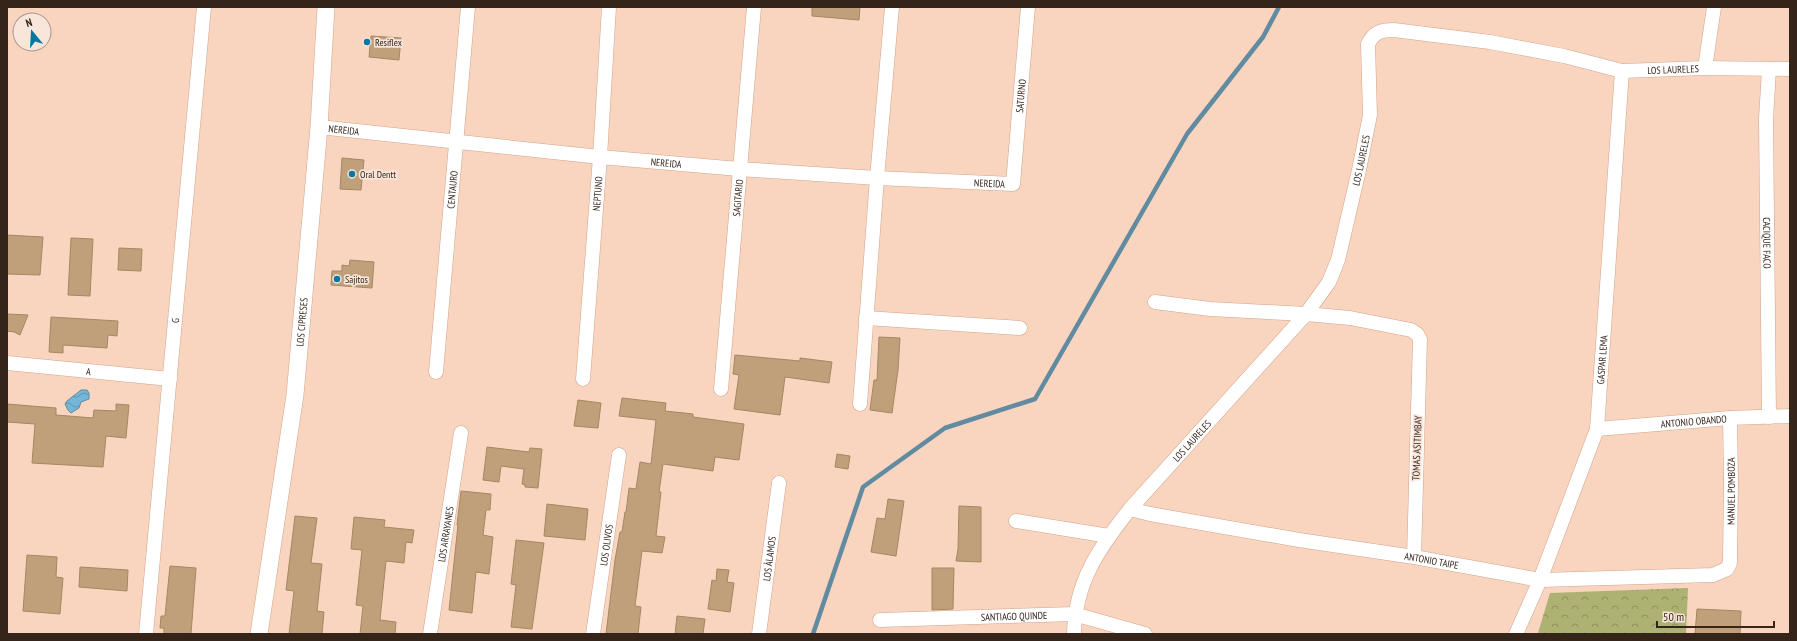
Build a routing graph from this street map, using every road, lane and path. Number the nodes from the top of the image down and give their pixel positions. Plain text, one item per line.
1 (204, 7) edge
2 (326, 7) edge
3 (468, 7) edge
4 (610, 7) edge
5 (754, 7) edge
6 (892, 7) edge
7 (1028, 7) edge
8 (1714, 7) edge
9 (1705, 68) junction
10 (1769, 69) junction
11 (1790, 69) edge
12 (1622, 71) junction
13 (319, 127) junction
14 (456, 141) junction
15 (600, 157) junction
16 (739, 169) junction
17 (877, 178) junction
18 (1013, 184) joint
19 (1155, 302) dead end
20 (1306, 314) junction
21 (866, 318) junction
22 (1020, 328) dead end
23 (7, 363) edge
24 (436, 372) dead end
25 (170, 379) junction
26 (583, 379) dead end
27 (721, 389) dead end
28 (860, 404) dead end
29 (1790, 416) edge
30 (1769, 417) junction
31 (1730, 418) junction
32 (1597, 428) junction
33 (460, 433) dead end
34 (619, 455) dead end
35 (779, 483) dead end
36 (1130, 509) junction
37 (1016, 521) dead end
38 (1109, 536) junction
39 (1414, 557) junction
40 (1730, 563) joint
41 (1540, 580) junction
42 (1074, 614) junction
43 (880, 620) dead end
44 (146, 634) edge
45 (259, 634) edge
46 (430, 634) edge
47 (593, 634) edge
48 (759, 634) edge
49 (1074, 634) edge
50 (1145, 634) edge
51 (1516, 634) edge

1 - 25 street, G
2 - 13 street, LOS CIPRESES
3 - 14 street, CENTAURO
4 - 15 street, NEPTUNO
5 - 16 street, SAGITARIO
6 - 17 street
7 - 18 street, SATURNO
8 - 9 street
9 - 10 street, LOS LAURELES
9 - 12 street, LOS LAURELES
10 - 11 street, LOS LAURELES
10 - 30 street, CACIQUE FACO
12 - 20 street, LOS LAURELES
12 - 32 street, GASPAR LEMA
13 - 14 street, NEREIDA
13 - 45 street, LOS CIPRESES
14 - 15 street, NEREIDA
14 - 24 street, CENTAURO
15 - 16 street, NEREIDA
15 - 26 street, NEPTUNO
16 - 17 street, NEREIDA
16 - 27 street, SAGITARIO
17 - 18 street, NEREIDA
17 - 21 street
19 - 20 street
20 - 36 street, LOS LAURELES
20 - 39 street, TOMAS ASITIMBAY
21 - 22 street
21 - 28 street
23 - 25 street, A
25 - 44 street, G
29 - 30 street, ANTONIO OBANDO
30 - 31 street, ANTONIO OBANDO
31 - 32 street, ANTONIO OBANDO
31 - 40 street, MANUEL POMBOZA
32 - 41 street, GASPAR LEMA
33 - 46 street, LOS ARRAYANES
34 - 47 street, LOS OLIVOS
35 - 48 street, LOS ÀLAMOS
36 - 38 street, LOS LAURELES
36 - 39 street, ANTONIO TAIPE
37 - 38 street
38 - 42 street, LOS LAURELES
39 - 41 street, ANTONIO TAIPE
40 - 41 street, ANTONIO TAIPE
41 - 51 street, GASPAR LEMA
42 - 43 street, SANTIAGO QUINDE
42 - 49 street, LOS LAURELES
42 - 50 street, SANTIAGO QUINDE

